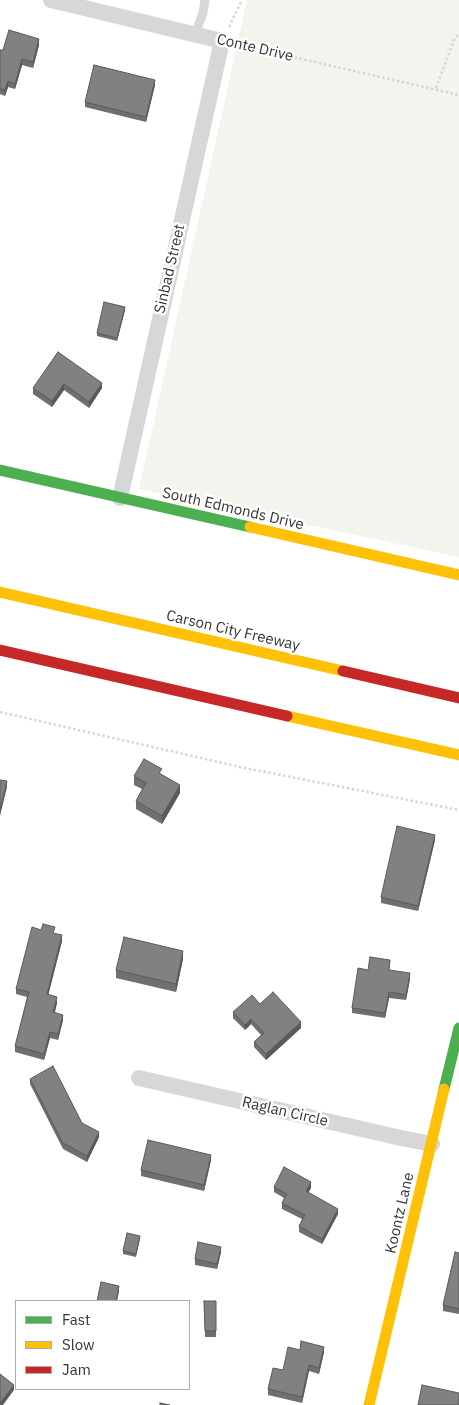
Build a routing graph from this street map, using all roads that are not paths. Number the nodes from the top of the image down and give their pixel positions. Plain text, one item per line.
1 (51, 0) edge
2 (205, 0) edge
3 (195, 34) junction
4 (222, 41) joint
5 (0, 470) edge
6 (120, 498) junction
7 (459, 575) edge
8 (0, 592) edge
9 (0, 650) edge
10 (459, 698) edge
11 (459, 755) edge
12 (459, 1028) edge
13 (139, 1078) dead end
14 (432, 1144) junction
15 (369, 1405) edge

1 - 3 street, Conte Drive
2 - 3 lane
3 - 4 street, Conte Drive
4 - 6 street, Sinbad Street
5 - 6 main road, South Edmonds Drive
6 - 7 main road, South Edmonds Drive
8 - 10 main road, Carson City Freeway
9 - 11 main road
12 - 14 main road, Koontz Lane
13 - 14 street, Raglan Circle
14 - 15 main road, Koontz Lane

